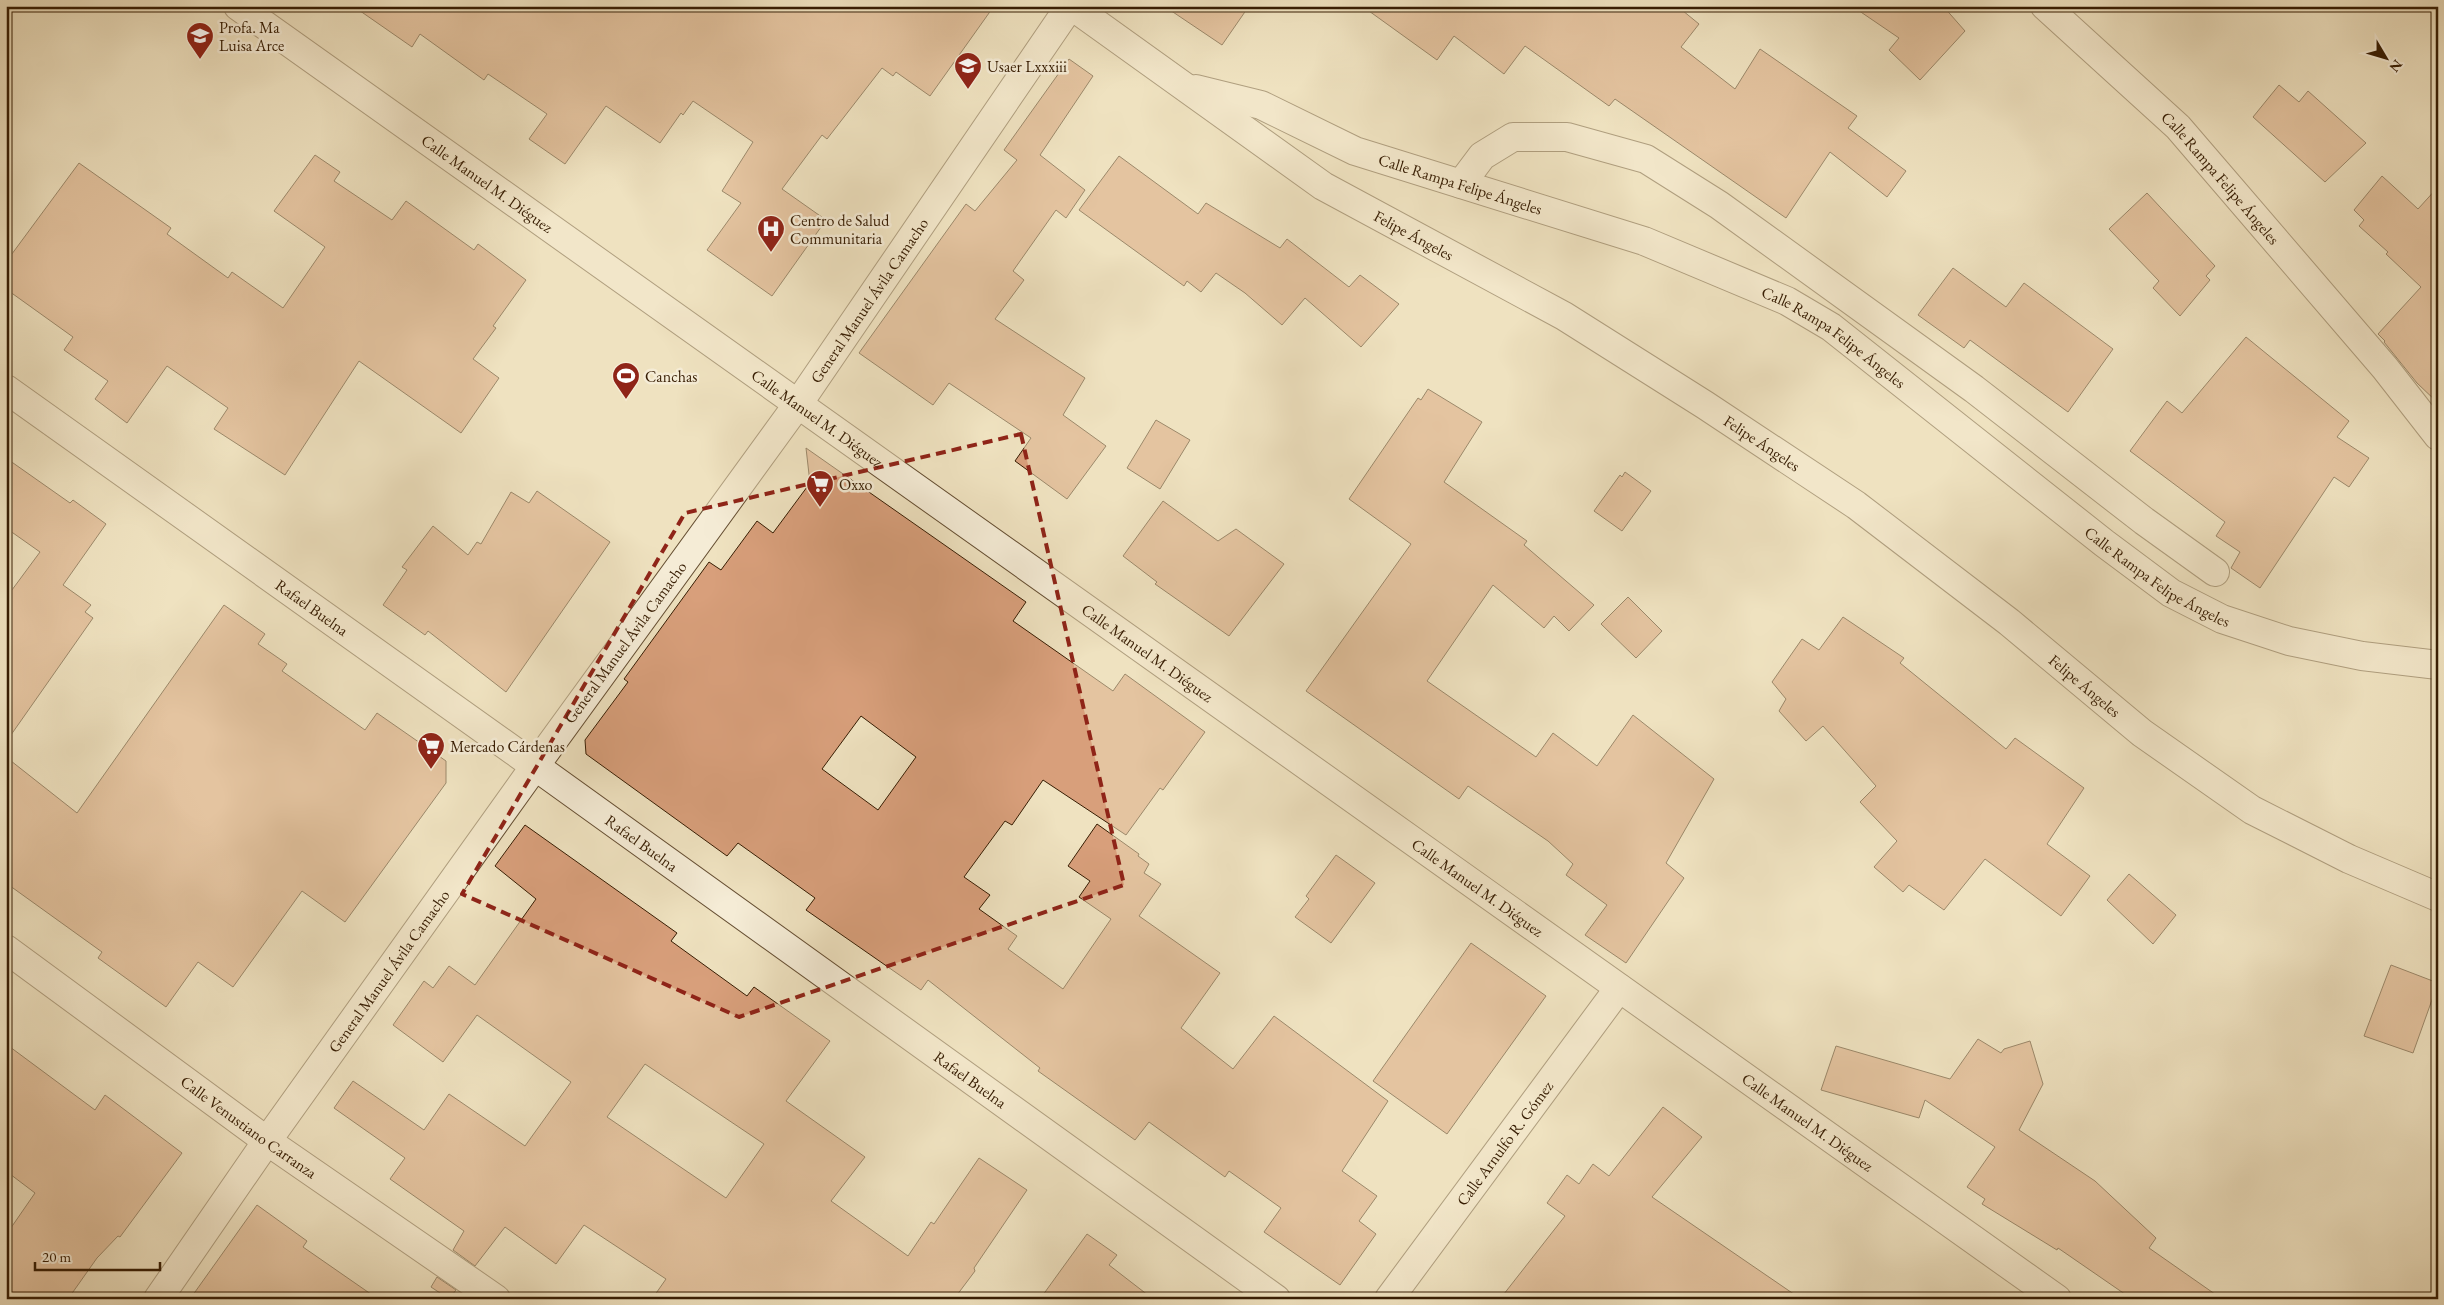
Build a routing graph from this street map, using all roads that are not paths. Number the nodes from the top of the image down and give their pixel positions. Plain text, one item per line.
1 (238, 6) edge
2 (1071, 6) edge
3 (2044, 6) edge
4 (1180, 85) junction
5 (1461, 184) junction
6 (6, 389) edge
7 (798, 404) junction
8 (2438, 436) edge
9 (2215, 572) dead end
10 (2438, 665) edge
11 (535, 766) junction
12 (2438, 897) edge
13 (6, 949) edge
14 (1619, 988) junction
15 (267, 1141) junction
16 (158, 1299) edge
17 (496, 1299) edge
18 (1276, 1299) edge
19 (1389, 1299) edge
20 (2056, 1299) edge

1 - 7 street, Calle Manuel M. Diéguez
2 - 4 street, Felipe Ángeles
2 - 7 street, General Manuel Ávila Camacho
3 - 8 street, Calle Rampa Felipe Ángeles
4 - 5 street, Calle Rampa Felipe Ángeles
4 - 12 street, Felipe Ángeles
5 - 9 street
5 - 10 street, Calle Rampa Felipe Ángeles
6 - 11 street, Rafael Buelna
7 - 11 street, General Manuel Ávila Camacho
7 - 14 street, Calle Manuel M. Diéguez
11 - 15 street, General Manuel Ávila Camacho
11 - 18 street, Rafael Buelna
13 - 15 street, Calle Venustiano Carranza
14 - 19 street, Calle Arnulfo R. Gómez
14 - 20 street, Calle Manuel M. Diéguez
15 - 16 street, General Manuel Ávila Camacho
15 - 17 street, Calle Venustiano Carranza

